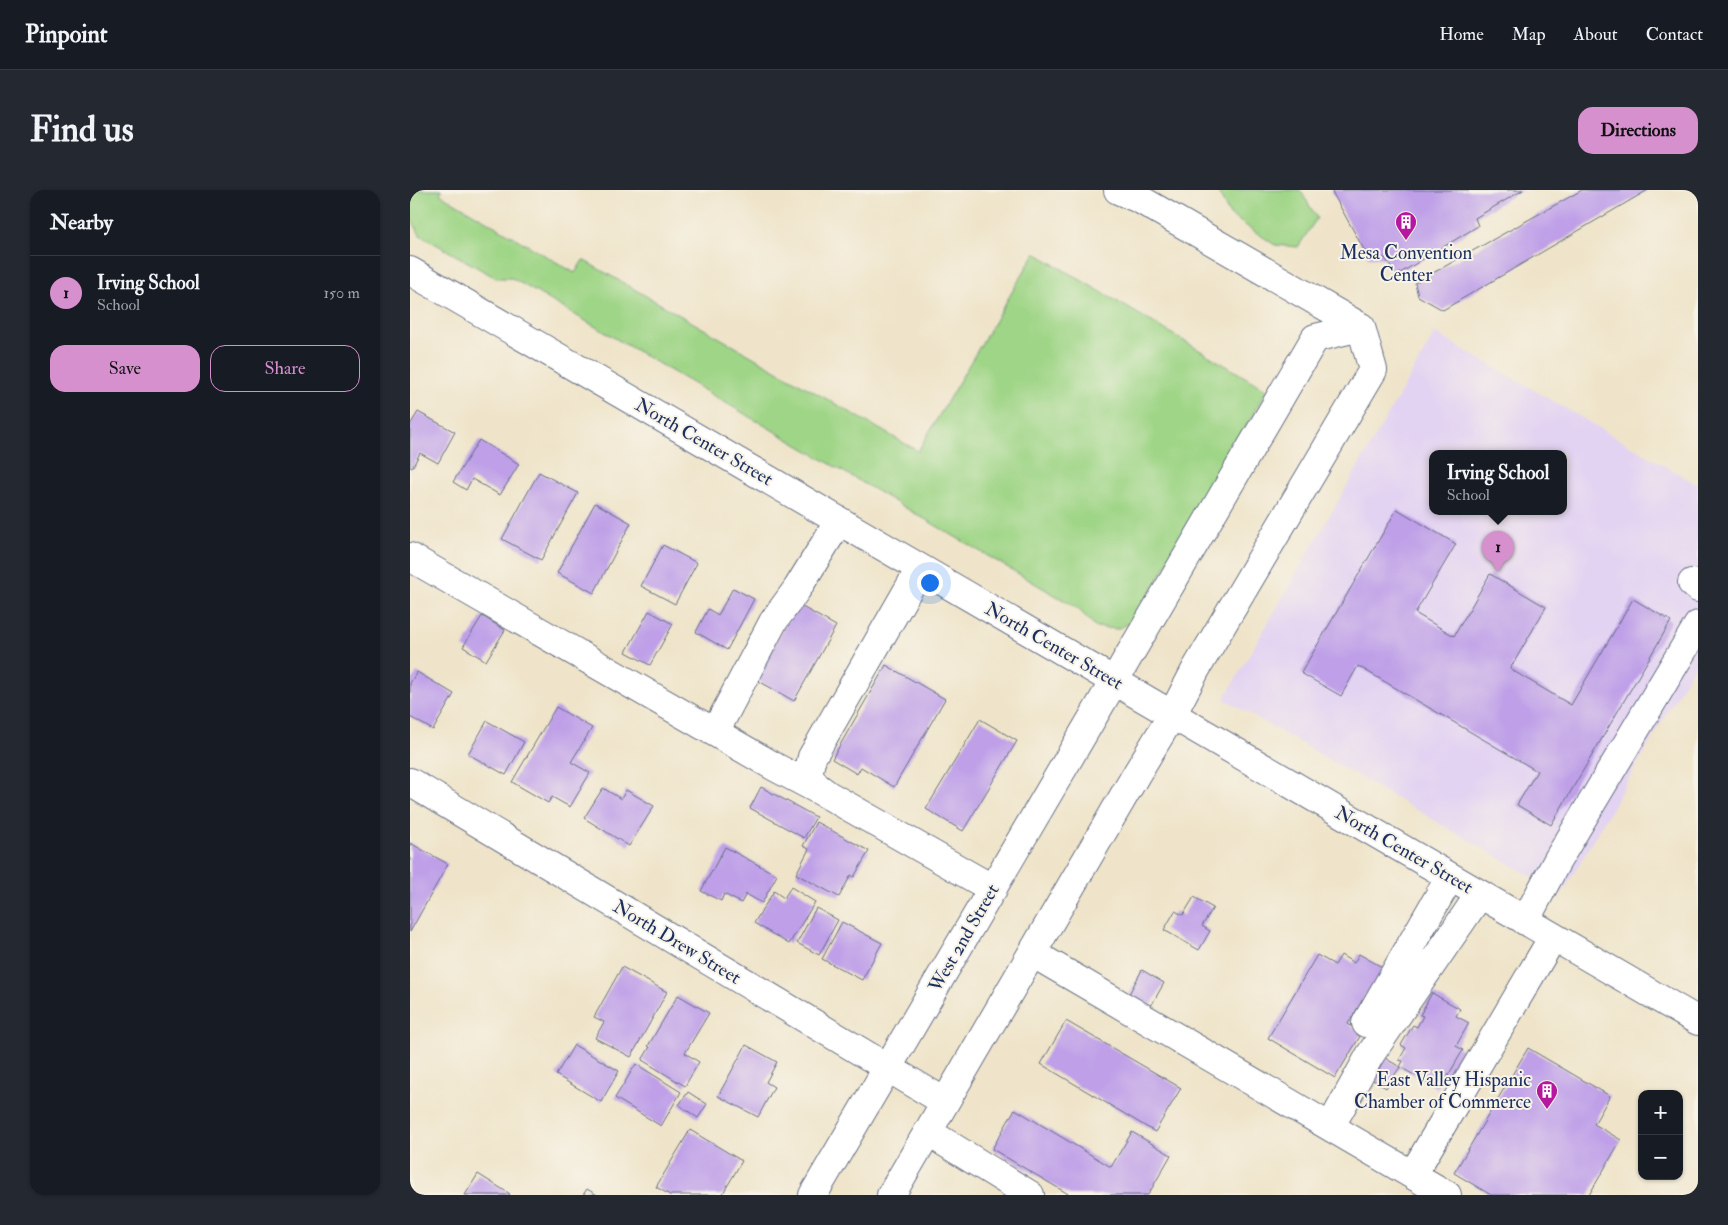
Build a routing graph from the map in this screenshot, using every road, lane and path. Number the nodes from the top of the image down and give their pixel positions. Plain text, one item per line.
1 (1118, 190) edge
2 (410, 271) edge
3 (1361, 327) junction
4 (839, 521) junction
5 (410, 557) edge
6 (920, 569) junction
7 (1698, 626) edge
8 (1115, 682) junction
9 (1172, 715) junction
10 (715, 732) junction
11 (410, 782) edge
12 (828, 796) junction
13 (1450, 877) junction
14 (993, 890) junction
15 (1480, 894) junction
16 (1525, 921) junction
17 (1553, 937) junction
18 (1032, 953) junction
19 (1698, 1021) edge
20 (1366, 1023) dead end
21 (888, 1067) junction
22 (945, 1102) junction
23 (1338, 1113) dead end
24 (928, 1132) junction
25 (1413, 1174) junction
26 (813, 1195) edge
27 (891, 1195) edge
28 (1030, 1195) edge
29 (1447, 1195) edge

1 - 3 street
2 - 4 street, North Center Street
3 - 8 street, West 2nd Street
3 - 9 street
4 - 6 street, North Center Street
4 - 10 street
5 - 10 street
6 - 8 street, North Center Street
6 - 12 street
7 - 16 street
8 - 9 street, North Center Street
8 - 14 street, West 2nd Street
9 - 13 street, North Center Street
9 - 18 street
10 - 12 street
11 - 21 street, North Drew Street
12 - 14 street
13 - 15 street, North Center Street
13 - 20 street
14 - 21 street, West 2nd Street
15 - 16 street, North Center Street
15 - 23 street
16 - 17 street, North Center Street
17 - 19 street, North Center Street
17 - 25 street
18 - 22 street
18 - 25 street
21 - 22 street, North Drew Street
21 - 26 street, West 2nd Street
22 - 24 street
24 - 27 street
24 - 28 street
25 - 29 street

